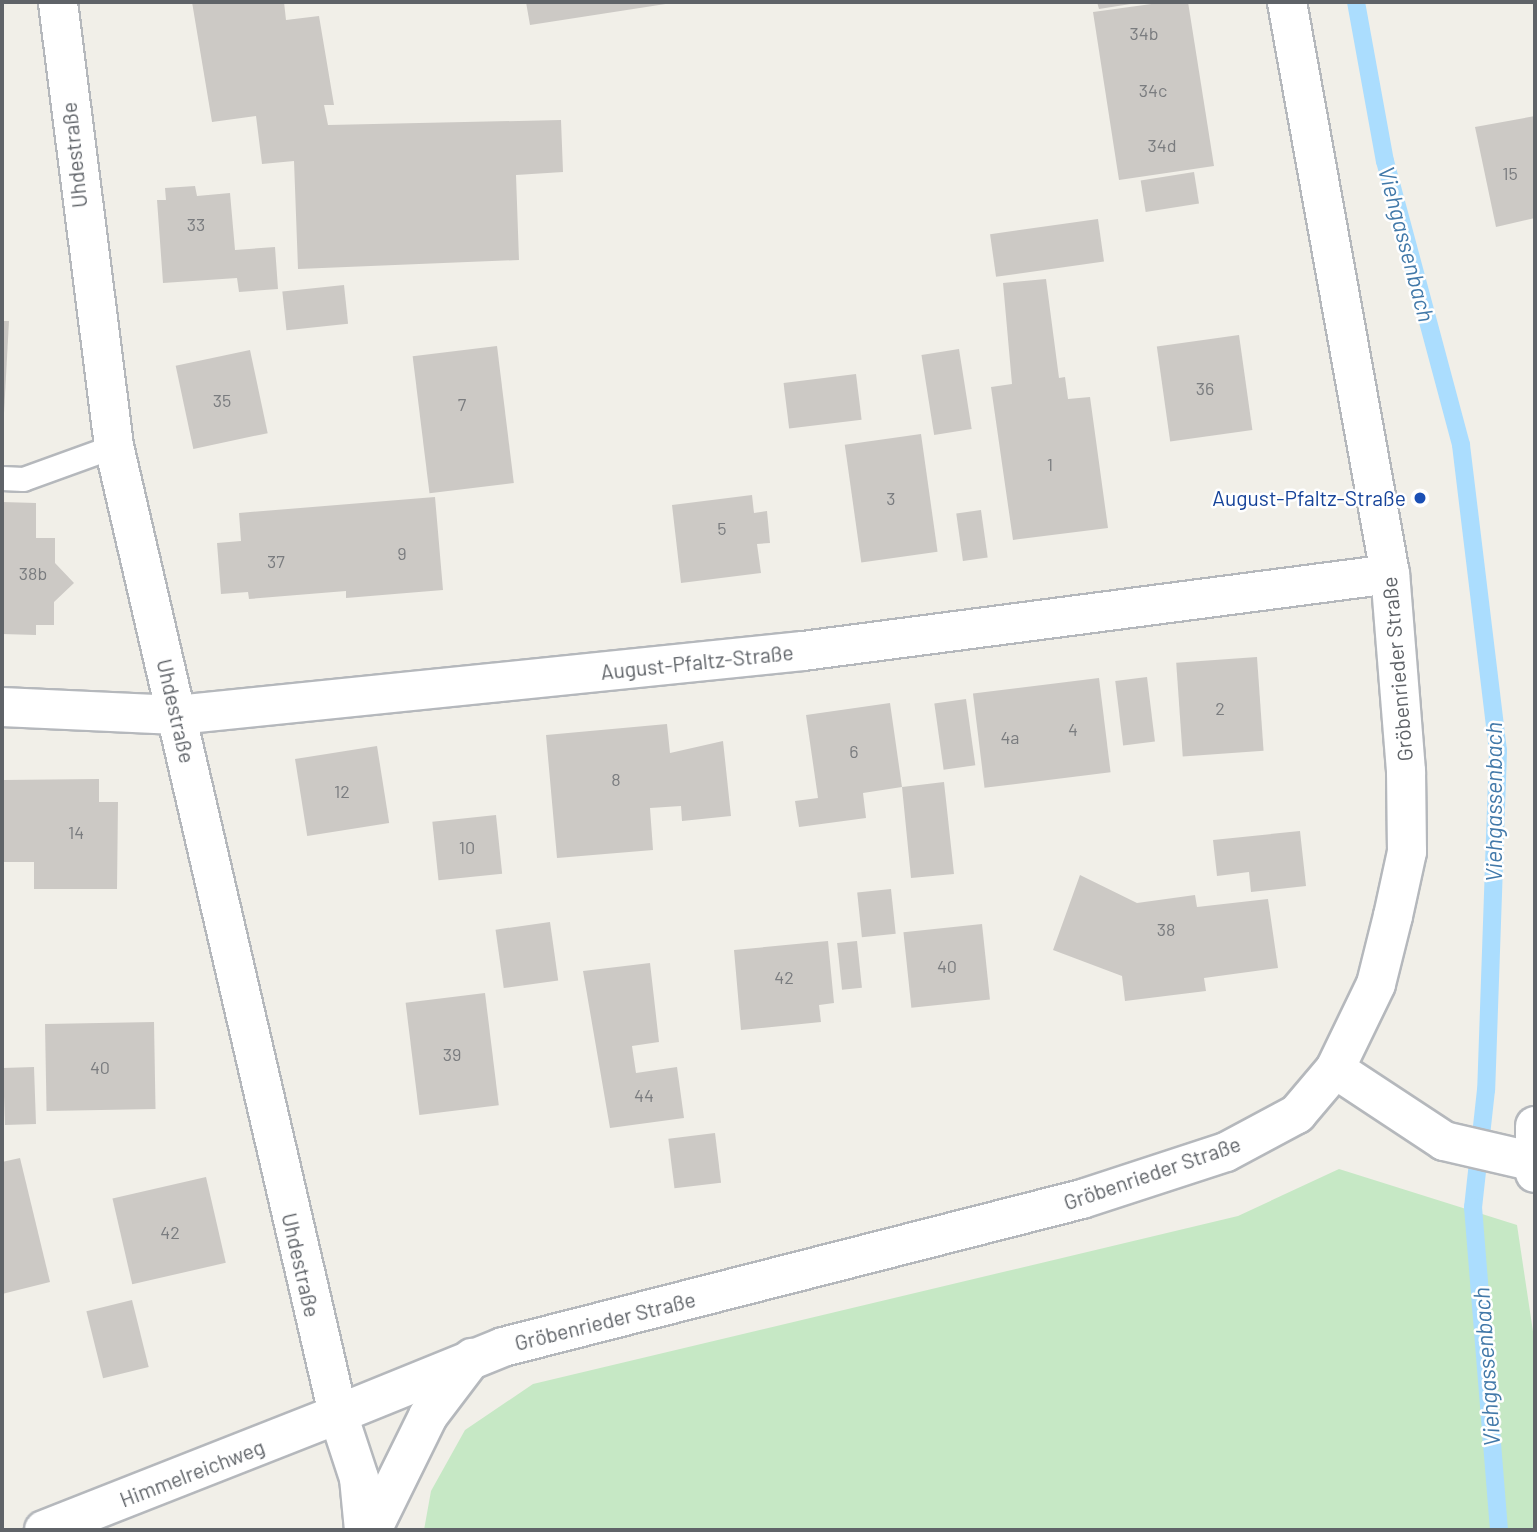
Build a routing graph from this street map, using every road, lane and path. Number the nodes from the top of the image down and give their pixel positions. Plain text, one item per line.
1 (58, 2) edge
2 (1287, 2) edge
3 (114, 446) junction
4 (2, 478) edge
5 (1390, 574) junction
6 (2, 707) edge
7 (177, 715) junction
8 (1335, 1069) junction
9 (1529, 1157) edge
10 (472, 1357) junction
11 (338, 1413) junction
12 (44, 1530) edge
13 (364, 1530) edge
14 (372, 1530) edge

1 - 3 street, Uhdestraße
2 - 5 street, Gröbenrieder Straße
3 - 4 lane
3 - 7 street, Uhdestraße
5 - 7 street, August-Pfaltz-Straße
5 - 8 street, Gröbenrieder Straße
6 - 7 street, August-Pfaltz-Straße
7 - 11 street, Uhdestraße
8 - 9 street
8 - 10 street, Gröbenrieder Straße
10 - 11 street, Gröbenrieder Straße
10 - 14 street
11 - 12 street, Himmelreichweg
11 - 13 street

